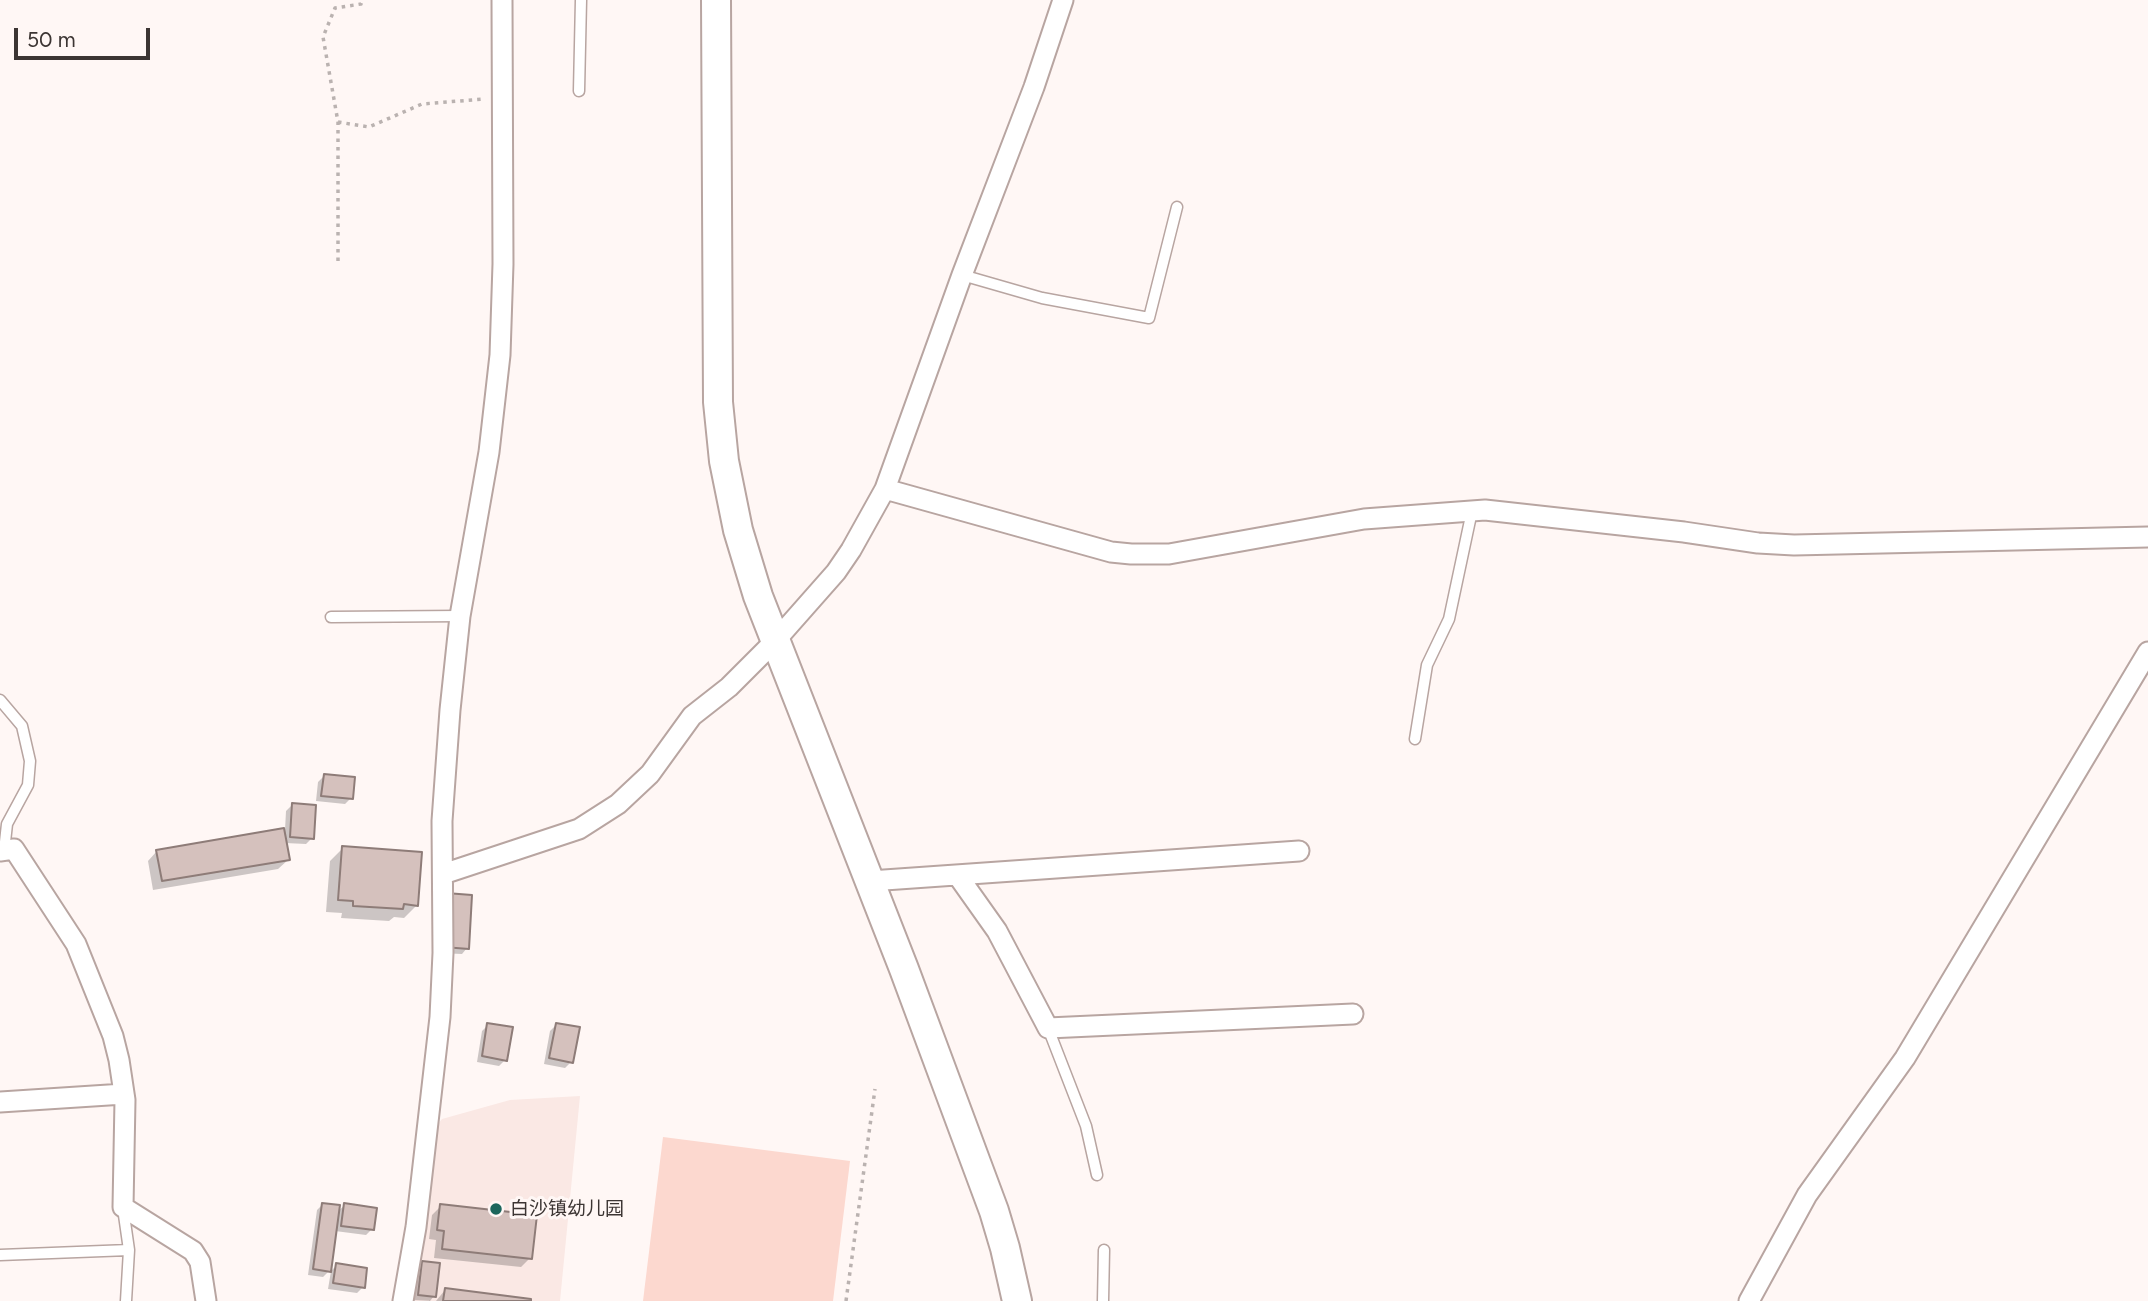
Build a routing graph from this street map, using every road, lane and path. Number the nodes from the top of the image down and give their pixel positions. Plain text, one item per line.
1 (362, 0) edge
2 (502, 0) edge
3 (581, 0) edge
4 (716, 0) edge
5 (1063, 0) edge
6 (579, 91) dead end
7 (503, 97) junction
8 (338, 122) junction
9 (1177, 207) dead end
10 (338, 261) dead end
11 (962, 275) junction
12 (885, 489) junction
13 (1472, 510) junction
14 (2148, 537) edge
15 (460, 616) junction
16 (331, 617) dead end
17 (776, 640) junction
18 (2148, 652) edge
19 (0, 700) edge
20 (1415, 739) dead end
21 (2, 851) edge
22 (1299, 851) dead end
23 (443, 874) junction
24 (958, 876) junction
25 (870, 881) junction
26 (1353, 1014) dead end
27 (1048, 1028) junction
28 (875, 1089) dead end
29 (124, 1094) junction
30 (0, 1102) edge
31 (1097, 1175) dead end
32 (123, 1207) junction
33 (130, 1250) junction
34 (1104, 1251) dead end
35 (0, 1255) edge
36 (127, 1301) edge
37 (206, 1301) edge
38 (403, 1301) edge
39 (846, 1301) edge
40 (1017, 1301) edge
41 (1103, 1301) edge
42 (1749, 1301) edge

1 - 8 path
2 - 7 street
3 - 6 lane
4 - 17 main road
5 - 11 street
7 - 8 path
7 - 15 street
8 - 10 path
9 - 11 lane
11 - 12 street
12 - 13 street
12 - 17 street
13 - 14 street
13 - 20 lane
15 - 16 lane
15 - 23 street
17 - 23 street
17 - 25 main road
18 - 42 street
19 - 21 lane
21 - 29 street
22 - 24 street
23 - 38 street
24 - 25 street
24 - 27 street
25 - 40 main road
26 - 27 street
27 - 31 lane
28 - 39 path
29 - 30 street
29 - 32 street
32 - 33 lane
32 - 37 street
33 - 35 lane
33 - 36 lane
34 - 41 lane

